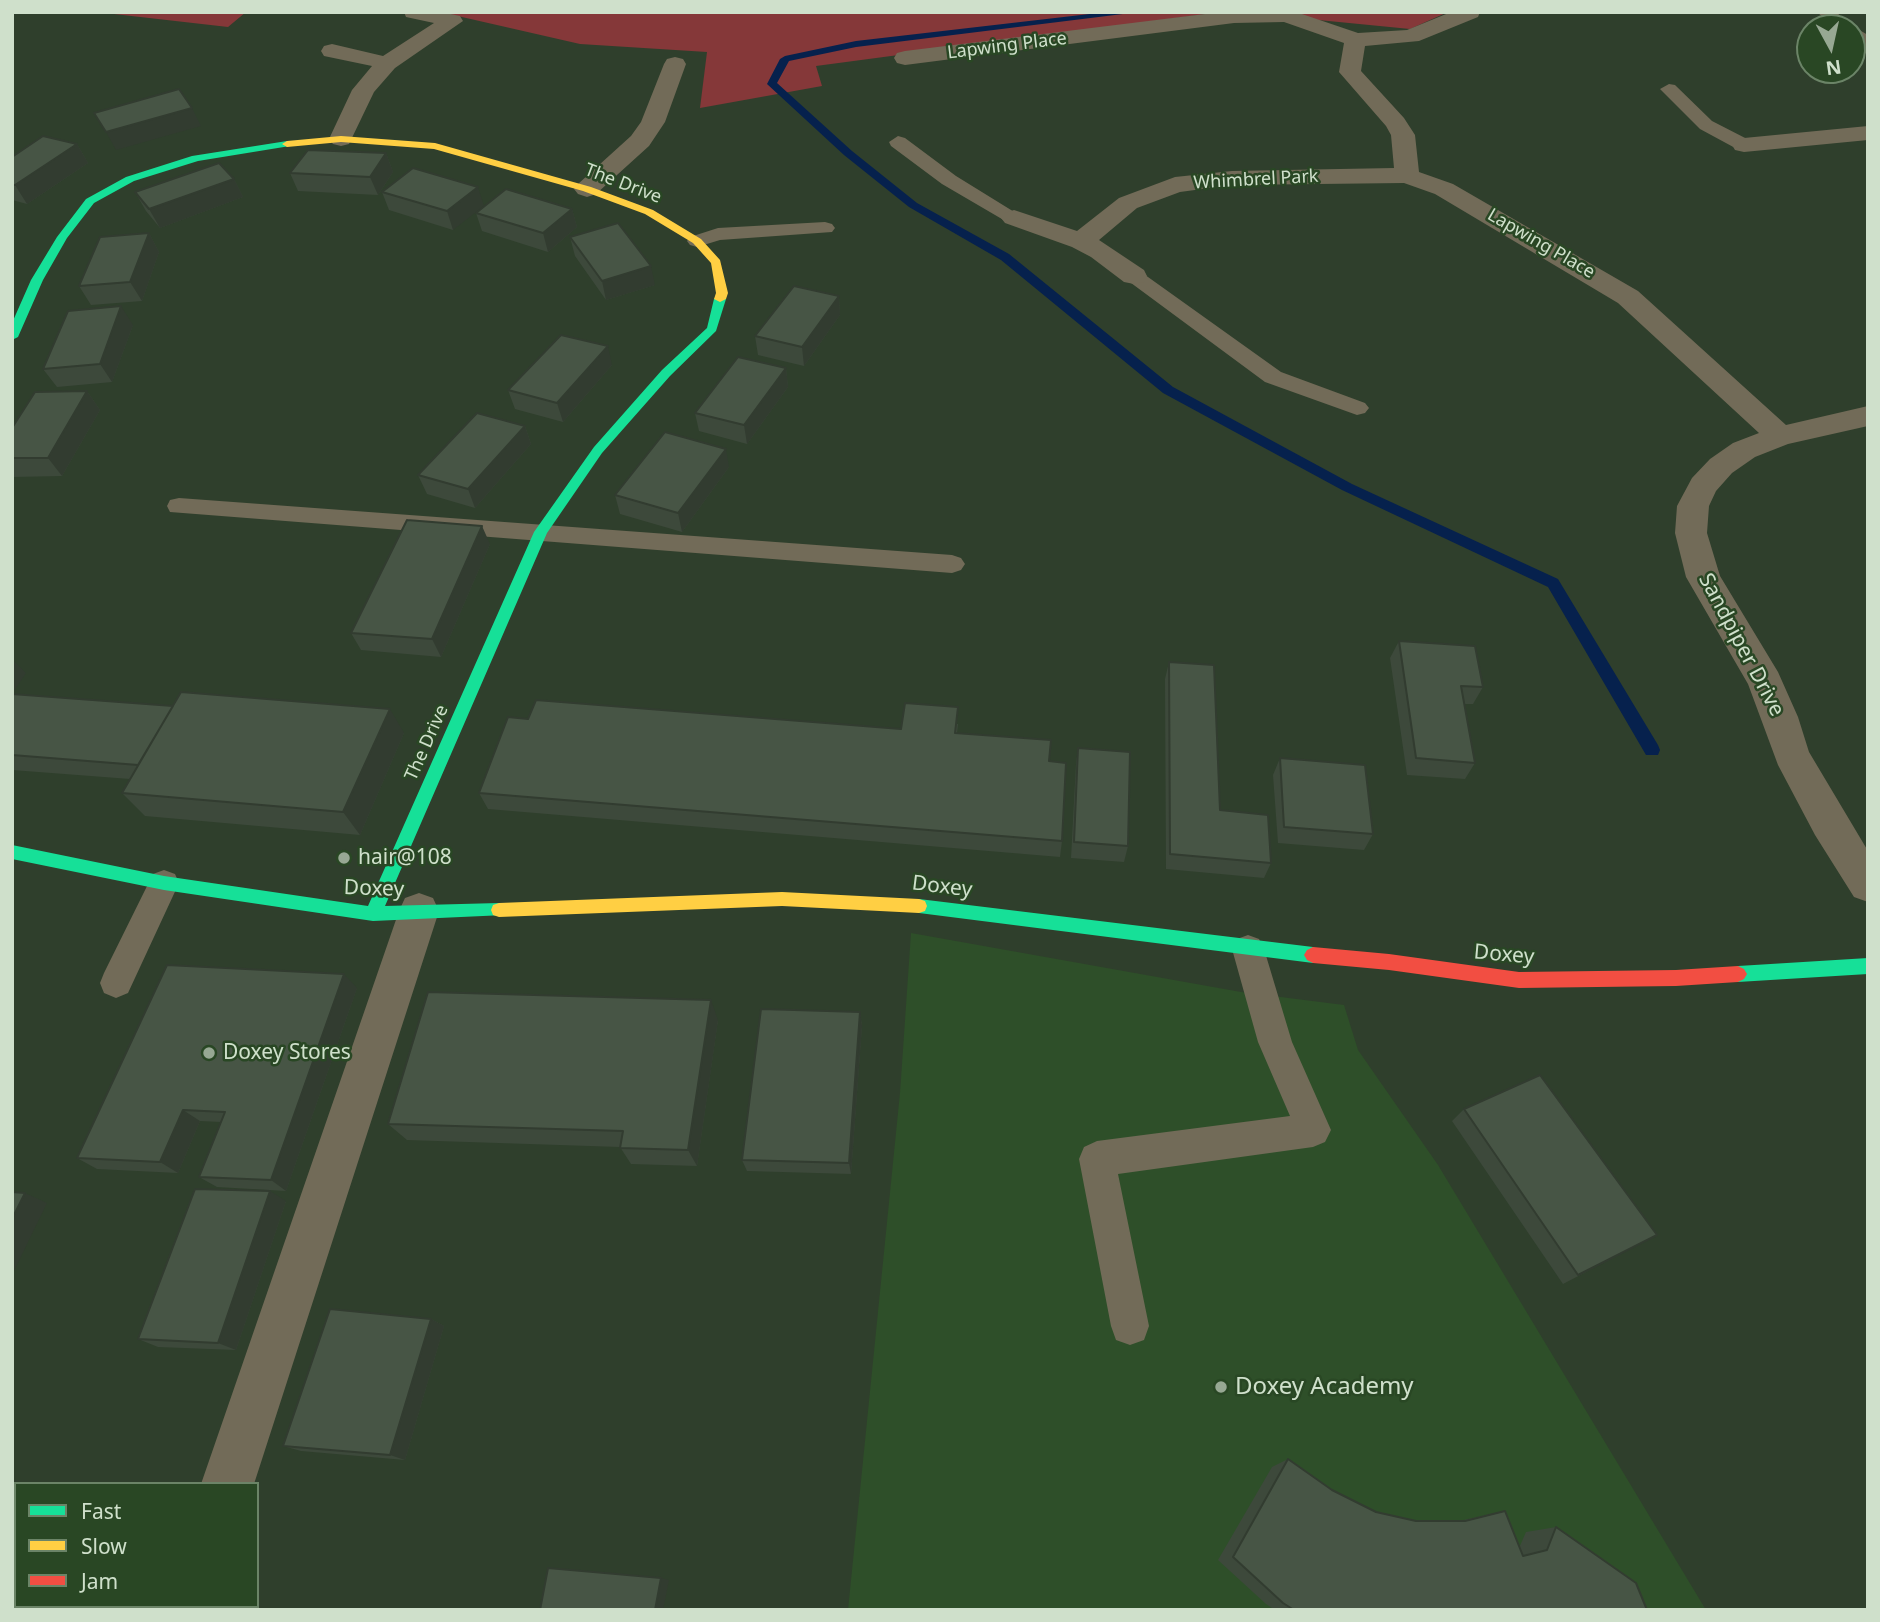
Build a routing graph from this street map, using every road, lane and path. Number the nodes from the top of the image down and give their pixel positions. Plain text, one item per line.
1 (414, 12) edge
2 (1470, 12) edge
3 (1356, 40) junction
4 (332, 51) dead end
5 (905, 58) dead end
6 (387, 63) junction
7 (675, 64) dead end
8 (1669, 89) dead end
9 (1868, 133) edge
10 (341, 139) junction
11 (898, 142) dead end
12 (1744, 145) joint
13 (1407, 176) junction
14 (587, 189) junction
15 (1014, 218) joint
16 (825, 228) dead end
17 (696, 241) junction
18 (1081, 241) junction
19 (1134, 276) joint
20 (12, 337) edge
21 (1357, 408) dead end
22 (1868, 416) edge
23 (1780, 436) junction
24 (179, 506) dead end
25 (541, 532) junction
26 (953, 564) dead end
27 (12, 852) edge
28 (164, 883) junction
29 (1868, 886) edge
30 (419, 911) junction
31 (373, 914) junction
32 (1248, 949) junction
33 (1868, 966) edge
34 (116, 983) dead end
35 (1130, 1326) dead end
36 (228, 1482) edge

1 - 6 street
2 - 3 street, Lapwing Place
3 - 5 street, Lapwing Place
3 - 13 street
4 - 6 street
6 - 10 street
7 - 14 street
8 - 12 lane
9 - 12 street
10 - 14 street, The Drive
10 - 20 street, The Drive
11 - 15 lane
13 - 18 street, Whimbrel Park
13 - 23 street, Lapwing Place
14 - 17 street, The Drive
15 - 18 street
16 - 17 lane
17 - 25 street, The Drive
18 - 19 street
19 - 21 lane
22 - 23 street, Sandpiper Drive
23 - 29 street, Sandpiper Drive
24 - 25 lane
25 - 26 lane
25 - 31 street, The Drive
27 - 28 street, Doxey
28 - 31 street, Doxey
28 - 34 lane
30 - 31 street, Doxey
30 - 32 street, Doxey
30 - 36 street
32 - 33 street, Doxey
32 - 35 lane

